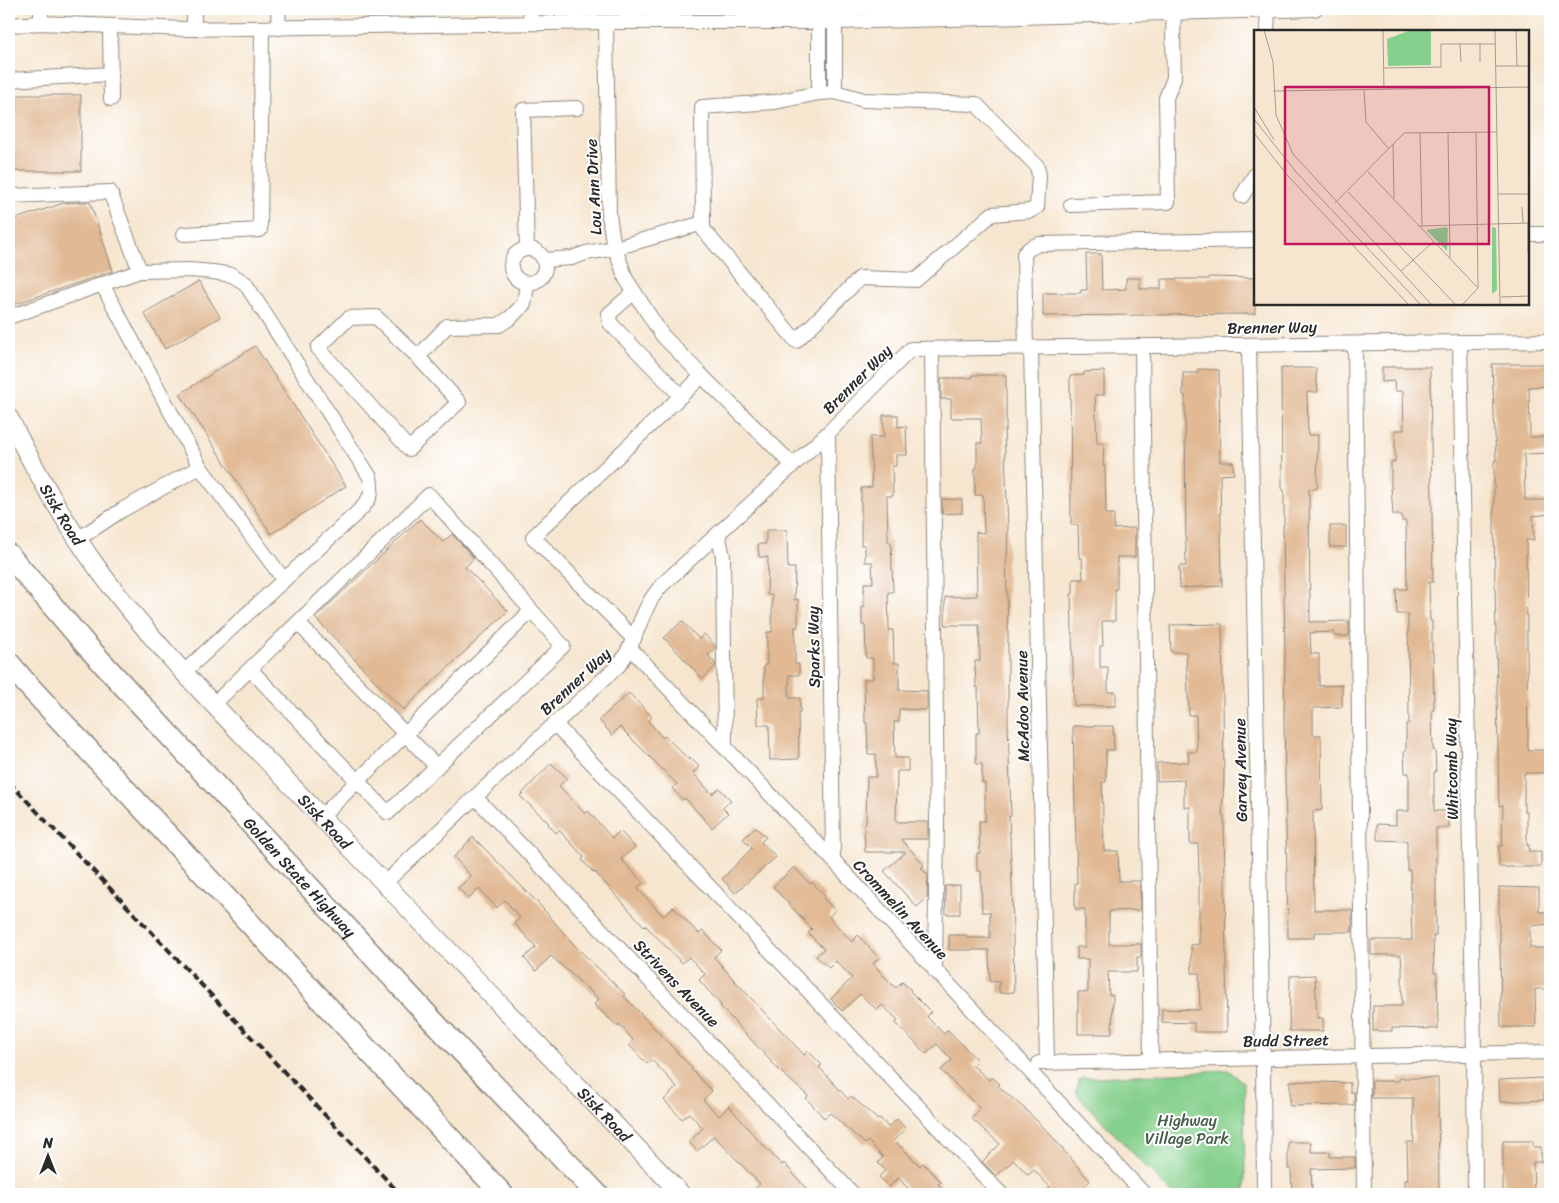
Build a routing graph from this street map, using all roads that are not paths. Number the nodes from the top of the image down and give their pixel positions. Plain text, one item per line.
1 (40, 9) edge
2 (194, 9) edge
3 (278, 9) edge
4 (531, 9) edge
5 (551, 9) edge
6 (1315, 9) edge
7 (1268, 10) edge
8 (1174, 11) edge
9 (945, 13) edge
10 (987, 13) edge
11 (758, 15) edge
12 (606, 22) junction
13 (819, 22) junction
14 (835, 22) junction
15 (41, 23) junction
16 (530, 23) junction
17 (552, 23) junction
18 (9, 25) edge
19 (110, 26) junction
20 (262, 28) junction
21 (279, 28) junction
22 (194, 29) junction
23 (1267, 30) edge
24 (111, 74) junction
25 (9, 80) edge
26 (835, 92) junction
27 (819, 93) junction
28 (111, 99) dead end
29 (577, 108) dead end
30 (1254, 177) edge
31 (9, 196) edge
32 (1242, 196) dead end
33 (1071, 205) dead end
34 (703, 223) junction
35 (184, 234) dead end
36 (1529, 234) edge
37 (1550, 234) edge
38 (1254, 240) edge
39 (615, 248) junction
40 (527, 249) junction
41 (544, 260) junction
42 (140, 271) junction
43 (102, 284) junction
44 (527, 284) junction
45 (634, 292) junction
46 (9, 317) edge
47 (1550, 341) edge
48 (1460, 342) junction
49 (1355, 344) junction
50 (1248, 345) junction
51 (1142, 346) junction
52 (1028, 348) junction
53 (932, 349) junction
54 (418, 357) junction
55 (702, 376) junction
56 (680, 396) junction
57 (9, 418) edge
58 (828, 433) junction
59 (792, 464) junction
60 (200, 467) junction
61 (718, 534) junction
62 (78, 539) junction
63 (9, 548) edge
64 (9, 555) edge
65 (284, 580) junction
66 (36, 589) junction
67 (531, 611) junction
68 (298, 623) junction
69 (632, 644) junction
70 (9, 664) edge
71 (250, 669) junction
72 (184, 672) junction
73 (214, 704) junction
74 (555, 724) junction
75 (406, 735) junction
76 (724, 748) junction
77 (436, 767) junction
78 (358, 782) junction
79 (475, 797) junction
80 (321, 817) junction
81 (833, 860) junction
82 (384, 884) junction
83 (935, 971) junction
84 (1550, 1052) edge
85 (1474, 1053) junction
86 (1363, 1056) junction
87 (1263, 1058) junction
88 (1151, 1060) junction
89 (1047, 1063) junction
90 (1023, 1064) junction
91 (1135, 1191) edge
92 (502, 1194) edge
93 (597, 1194) edge
94 (681, 1194) edge
95 (853, 1194) edge
96 (1001, 1194) edge
97 (1264, 1194) edge
98 (1364, 1194) edge
99 (1475, 1194) edge

1 - 15 street
2 - 22 street
3 - 21 street
4 - 16 street
5 - 17 street
6 - 7 street
7 - 8 street
7 - 23 street
8 - 10 street
8 - 33 street
9 - 10 street
9 - 14 street
11 - 12 street
11 - 13 street
12 - 17 street
12 - 39 street, Lou Ann Drive
13 - 14 street
13 - 27 street
14 - 26 street
15 - 18 street
15 - 19 street
16 - 17 street
16 - 21 street
19 - 22 street
19 - 24 street
20 - 21 street
20 - 22 street
20 - 35 street
24 - 25 street
24 - 28 street
26 - 27 street
26 - 34 street
27 - 34 street
29 - 40 street
30 - 32 street
31 - 42 street
34 - 39 street
36 - 37 street
38 - 52 street, McAdoo Avenue
39 - 41 street
39 - 45 street, Lou Ann Drive
40 - 41 street
40 - 44 street
41 - 44 street
42 - 43 street
42 - 65 street
43 - 46 street
43 - 60 street
44 - 54 street
45 - 55 street, Lou Ann Drive
45 - 56 street
47 - 48 street, Brenner Way
48 - 49 street, Brenner Way
48 - 85 street, Whitcomb Way
49 - 50 street, Brenner Way
49 - 86 street
50 - 51 street, Brenner Way
50 - 87 street, Garvey Avenue
51 - 52 street, Brenner Way
51 - 88 street
52 - 53 street, Brenner Way
52 - 89 street, McAdoo Avenue
53 - 58 street, Brenner Way
53 - 83 street
54 - 54 street
55 - 56 street
55 - 59 street, Lou Ann Drive
56 - 69 street, Crommelin Avenue
57 - 62 main road, Sisk Road
58 - 59 street, Brenner Way
58 - 81 street, Sparks Way
59 - 61 street, Brenner Way
60 - 62 street
60 - 65 street
61 - 69 street, Brenner Way
61 - 76 street
62 - 72 main road, Sisk Road
63 - 66 highway
64 - 66 highway, Golden State Highway
65 - 72 street
66 - 93 highway, Golden State Highway
67 - 68 street
67 - 75 street
67 - 77 street
68 - 71 street
68 - 75 street
69 - 74 street, Brenner Way
69 - 76 street, Crommelin Avenue
70 - 92 highway
71 - 73 street
71 - 78 street
72 - 73 main road, Sisk Road
73 - 80 main road, Sisk Road
74 - 79 street, Brenner Way
74 - 96 street
75 - 77 street
75 - 78 street
76 - 81 street, Crommelin Avenue
77 - 78 street
78 - 80 street
79 - 82 street, Brenner Way
79 - 95 street, Strivens Avenue
80 - 82 main road, Sisk Road
81 - 83 street, Crommelin Avenue
82 - 94 main road, Sisk Road
83 - 90 street, Crommelin Avenue
84 - 85 street, Budd Street
85 - 86 street, Budd Street
85 - 99 street, Whitcomb Way
86 - 87 street, Budd Street
86 - 98 street
87 - 88 street, Budd Street
87 - 97 street, Garvey Avenue
88 - 89 street, Budd Street
89 - 90 street, Budd Street
90 - 91 street, Crommelin Avenue

